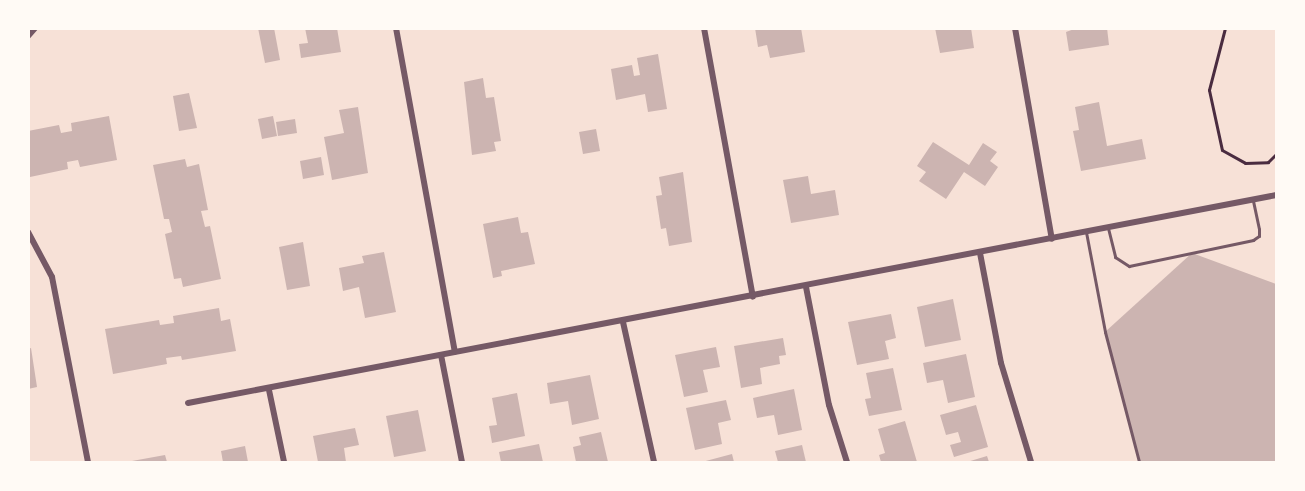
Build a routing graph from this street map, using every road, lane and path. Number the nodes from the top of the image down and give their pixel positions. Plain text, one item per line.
1 (35, 28) edge
2 (396, 28) edge
3 (704, 28) edge
4 (1015, 28) edge
5 (1225, 28) edge
6 (28, 36) edge
7 (1276, 154) edge
8 (1276, 195) edge
9 (1253, 199) junction
10 (1108, 228) junction
11 (28, 232) edge
12 (1086, 232) junction
13 (1052, 239) junction
14 (980, 253) junction
15 (806, 287) junction
16 (753, 297) junction
17 (623, 322) junction
18 (456, 352) junction
19 (441, 355) junction
20 (269, 390) junction
21 (188, 403) dead end
22 (88, 462) edge
23 (284, 462) edge
24 (462, 462) edge
25 (654, 462) edge
26 (847, 462) edge
27 (1031, 462) edge
28 (1139, 462) edge

1 - 6 street
2 - 18 street
3 - 16 street
4 - 13 street
5 - 7 path
8 - 9 street
9 - 10 street
9 - 10 lane
10 - 12 street
11 - 22 street
12 - 13 street
12 - 28 lane
13 - 14 street
14 - 15 street
14 - 27 street
15 - 16 street
15 - 26 street
16 - 17 street
17 - 18 street
17 - 25 street
18 - 19 street
19 - 20 street
19 - 24 street
20 - 21 street
20 - 23 street

